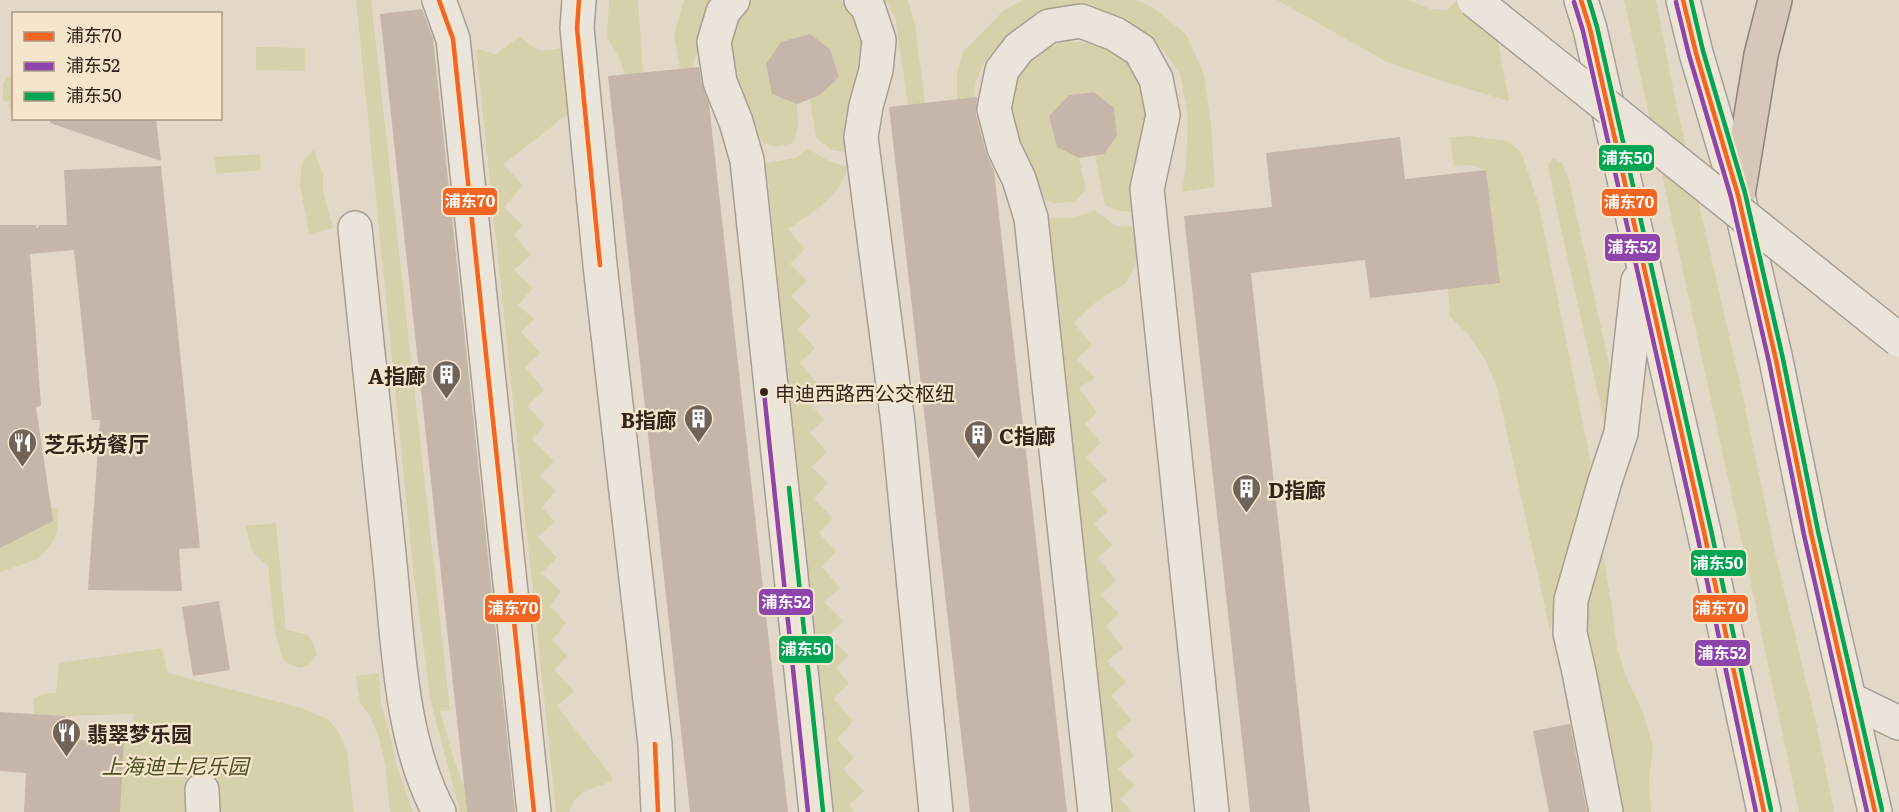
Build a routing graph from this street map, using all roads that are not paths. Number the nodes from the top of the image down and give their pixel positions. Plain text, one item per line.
1 (439, 0) edge
2 (579, 0) edge
3 (733, 0) edge
4 (861, 0) edge
5 (1474, 0) edge
6 (1581, 0) edge
7 (1683, 0) edge
8 (1774, 0) edge
9 (1738, 195) junction
10 (355, 228) dead end
11 (1641, 255) junction
12 (1899, 340) edge
13 (1849, 699) junction
14 (1899, 723) edge
15 (439, 812) edge
16 (534, 812) edge
17 (658, 812) edge
18 (816, 812) edge
19 (936, 812) edge
20 (1095, 812) edge
21 (1212, 812) edge
22 (1605, 812) edge
23 (1764, 812) edge
24 (1875, 812) edge

1 - 16 street
2 - 17 street
3 - 18 street
4 - 19 street
5 - 12 street, bridge
6 - 11 street
7 - 9 street
8 - 9 highway
9 - 13 street
10 - 15 street
11 - 22 street
11 - 23 street
13 - 14 street
13 - 24 street
20 - 21 street

